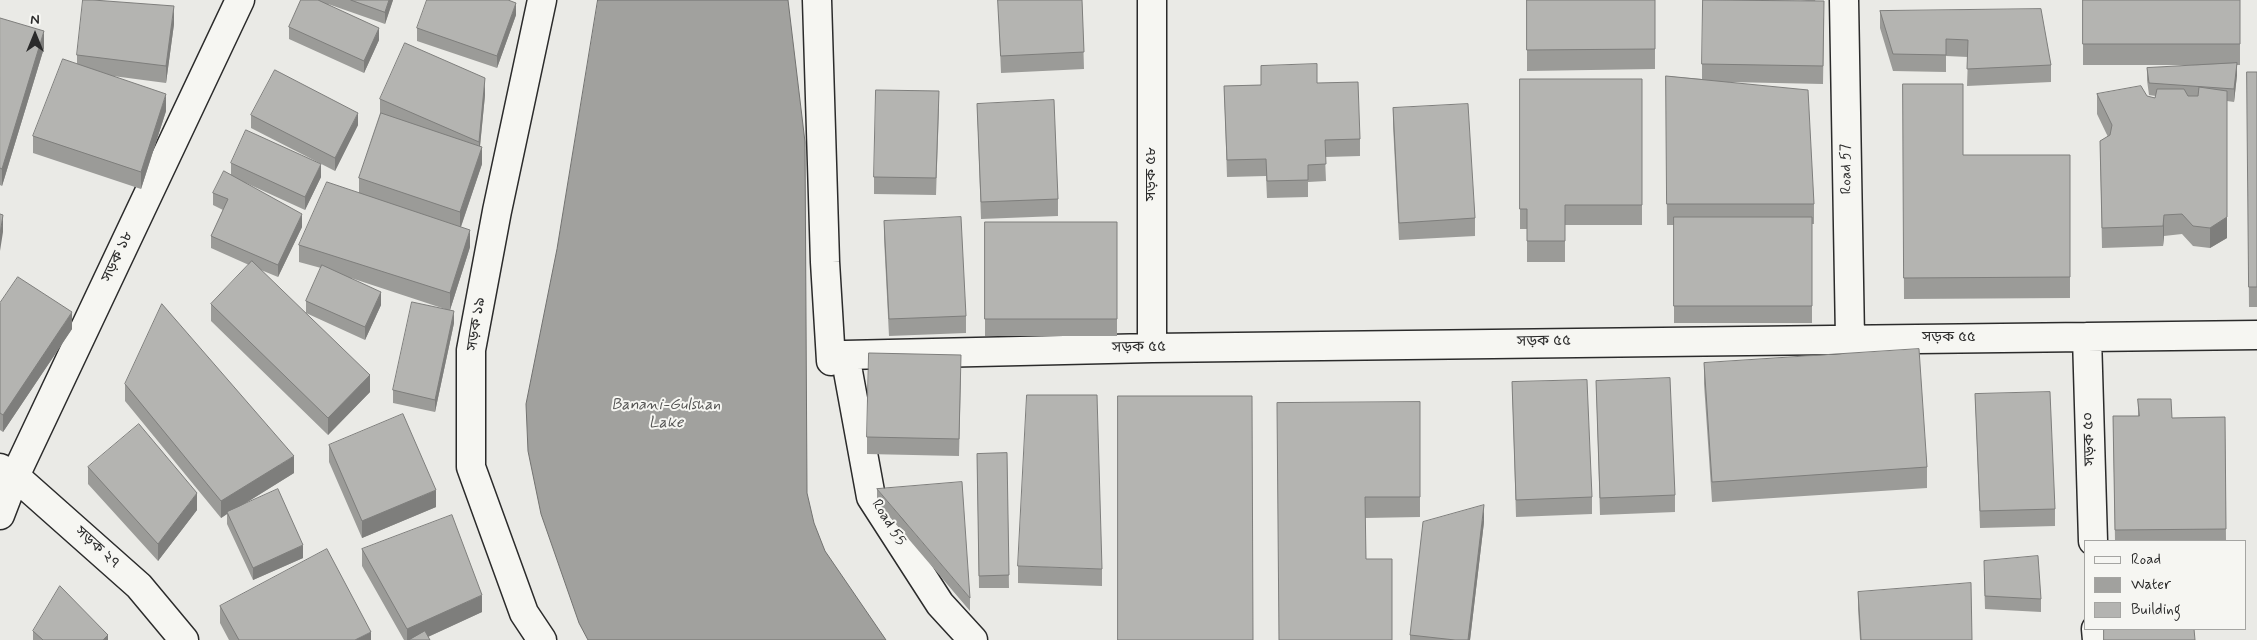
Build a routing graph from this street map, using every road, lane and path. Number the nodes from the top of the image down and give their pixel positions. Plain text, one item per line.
1 (240, 0) edge
2 (542, 0) edge
3 (817, 0) edge
4 (1152, 0) edge
5 (1844, 0) edge
6 (2257, 336) edge
7 (2087, 337) junction
8 (1850, 338) junction
9 (1152, 348) junction
10 (838, 358) junction
11 (8, 472) edge
12 (0, 515) edge
13 (2093, 540) edge
14 (184, 640) edge
15 (542, 640) edge
16 (973, 640) edge

1 - 11 street, সড়ক ১৮
2 - 15 street, সড়ক ১৯
3 - 10 street, Road 55
4 - 9 street, সড়ক ৫৮
5 - 8 street, Road 57
6 - 7 street, সড়ক ৫৫
7 - 8 street, সড়ক ৫৫
7 - 13 street, সড়ক ৫০
8 - 9 street, সড়ক ৫৫
9 - 10 street, সড়ক ৫৫
10 - 16 street, Road 55
11 - 12 street, সড়ক ১৮
11 - 14 street, সড়ক ২৭

